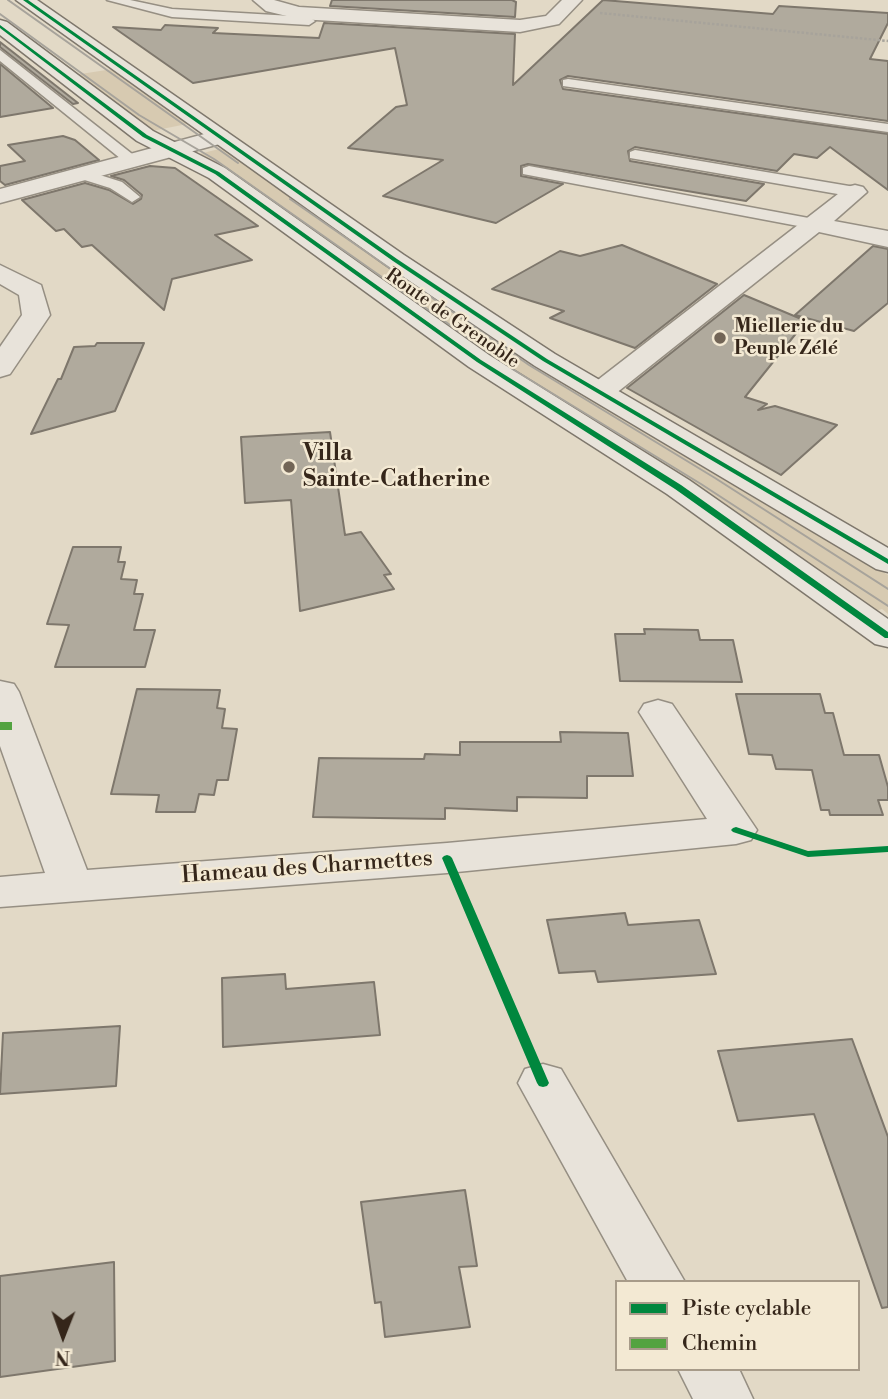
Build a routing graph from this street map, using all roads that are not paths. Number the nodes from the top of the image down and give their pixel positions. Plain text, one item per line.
1 (113, 0) edge
2 (262, 0) edge
3 (22, 1) edge
4 (568, 5) edge
5 (309, 21) dead end
6 (0, 26) edge
7 (0, 54) edge
8 (568, 83) dead end
9 (888, 128) edge
10 (219, 137) junction
11 (175, 149) junction
12 (635, 155) dead end
13 (131, 160) junction
14 (529, 172) dead end
15 (81, 174) junction
16 (855, 192) joint
17 (0, 196) edge
18 (132, 197) dead end
19 (814, 224) junction
20 (888, 239) edge
21 (0, 272) edge
22 (0, 368) edge
23 (600, 392) junction
24 (888, 562) edge
25 (888, 636) edge
26 (0, 692) edge
27 (658, 712) dead end
28 (71, 886) junction
29 (0, 892) edge
30 (543, 1083) road end
31 (656, 1280) edge
32 (708, 1371) edge
33 (724, 1399) edge

1 - 5 lane
2 - 4 main road
3 - 10 main road, Route de Grenoble
6 - 11 main road, Route de Grenoble
7 - 13 lane
8 - 9 lane
10 - 11 main road
10 - 23 main road, Route de Grenoble
11 - 13 main road
11 - 25 main road, Route de Grenoble
12 - 16 lane
13 - 15 main road
14 - 19 lane
15 - 17 main road
15 - 18 lane
16 - 19 main road
19 - 20 main road
19 - 23 main road
21 - 22 main road
23 - 24 main road, Route de Grenoble
26 - 28 main road
27 - 28 main road, Hameau des Charmettes
28 - 29 main road, Hameau des Charmettes
30 - 31 main road
32 - 33 main road

